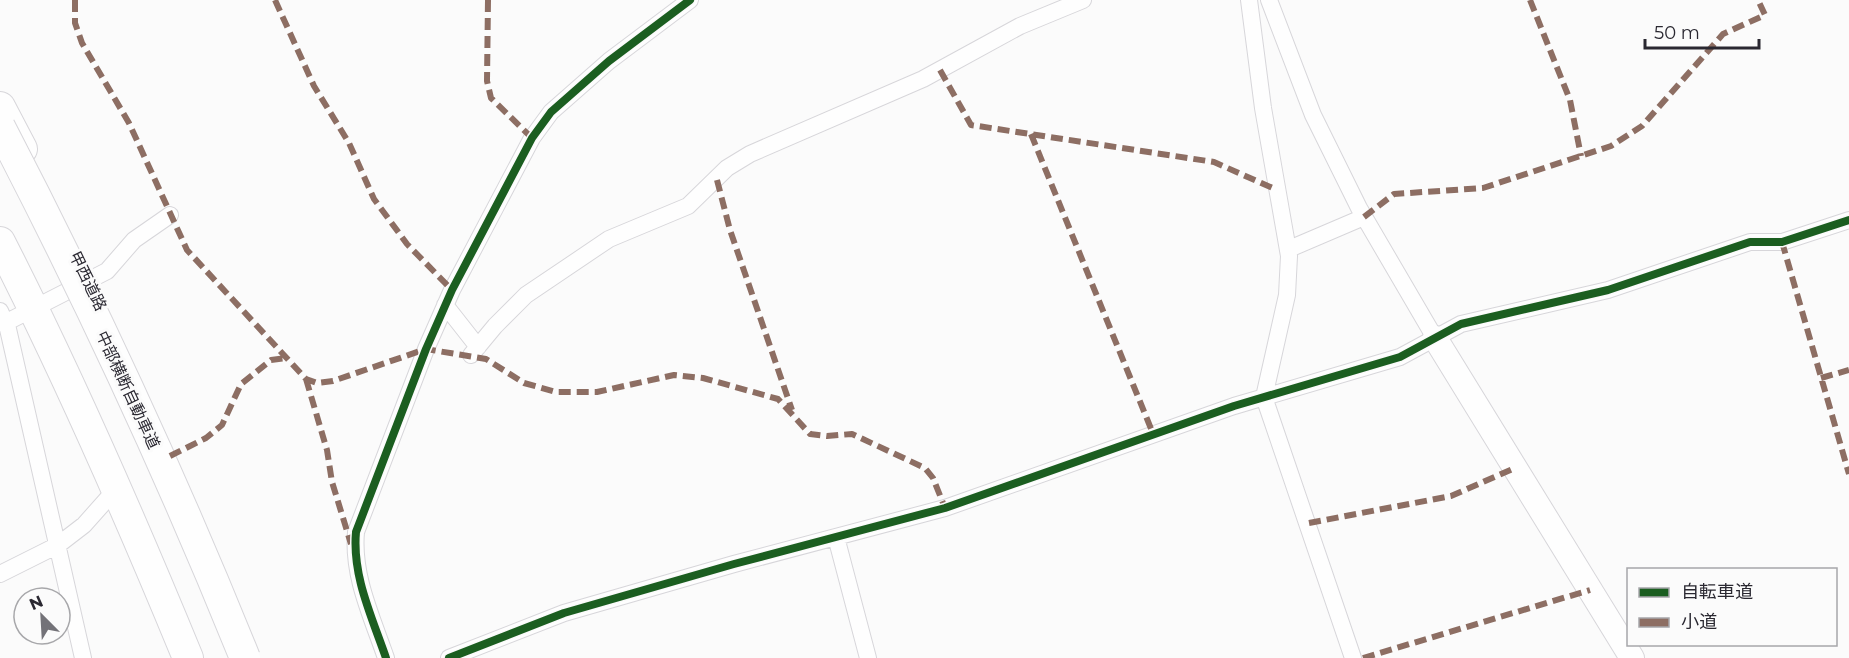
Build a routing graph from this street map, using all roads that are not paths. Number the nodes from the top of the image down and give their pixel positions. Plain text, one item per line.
1 (690, 0) edge
2 (1083, 0) edge
3 (1249, 0) edge
4 (1269, 0) edge
5 (0, 107) edge
6 (0, 127) edge
7 (0, 154) edge
8 (170, 215) dead end
9 (1364, 217) junction
10 (1849, 220) edge
11 (0, 242) edge
12 (1289, 249) junction
13 (89, 282) junction
14 (445, 305) junction
15 (33, 308) junction
16 (4, 328) edge
17 (1436, 338) junction
18 (1264, 397) junction
19 (116, 489) junction
20 (836, 537) junction
21 (58, 544) junction
22 (0, 574) edge
23 (83, 658) edge
24 (188, 658) edge
25 (231, 658) edge
26 (245, 658) edge
27 (254, 658) edge
28 (386, 658) edge
29 (449, 658) edge
30 (868, 658) edge
31 (1353, 658) edge
32 (1632, 658) edge

1 - 14 street
2 - 14 street
3 - 12 street
4 - 9 street
5 - 13 highway, 甲西道路
6 - 26 highway, 中部横断自動車道, bridge
7 - 25 highway, 中部横断自動車道
8 - 13 street
9 - 12 street
9 - 17 street
10 - 17 street
11 - 15 highway
12 - 18 street
13 - 15 street
13 - 27 highway, 甲西道路
14 - 28 street
15 - 16 street
15 - 19 highway
16 - 21 street
17 - 18 street
17 - 32 street
18 - 20 street
18 - 31 street
19 - 21 street
19 - 24 highway
20 - 29 street
20 - 30 street
21 - 22 street
21 - 23 street

